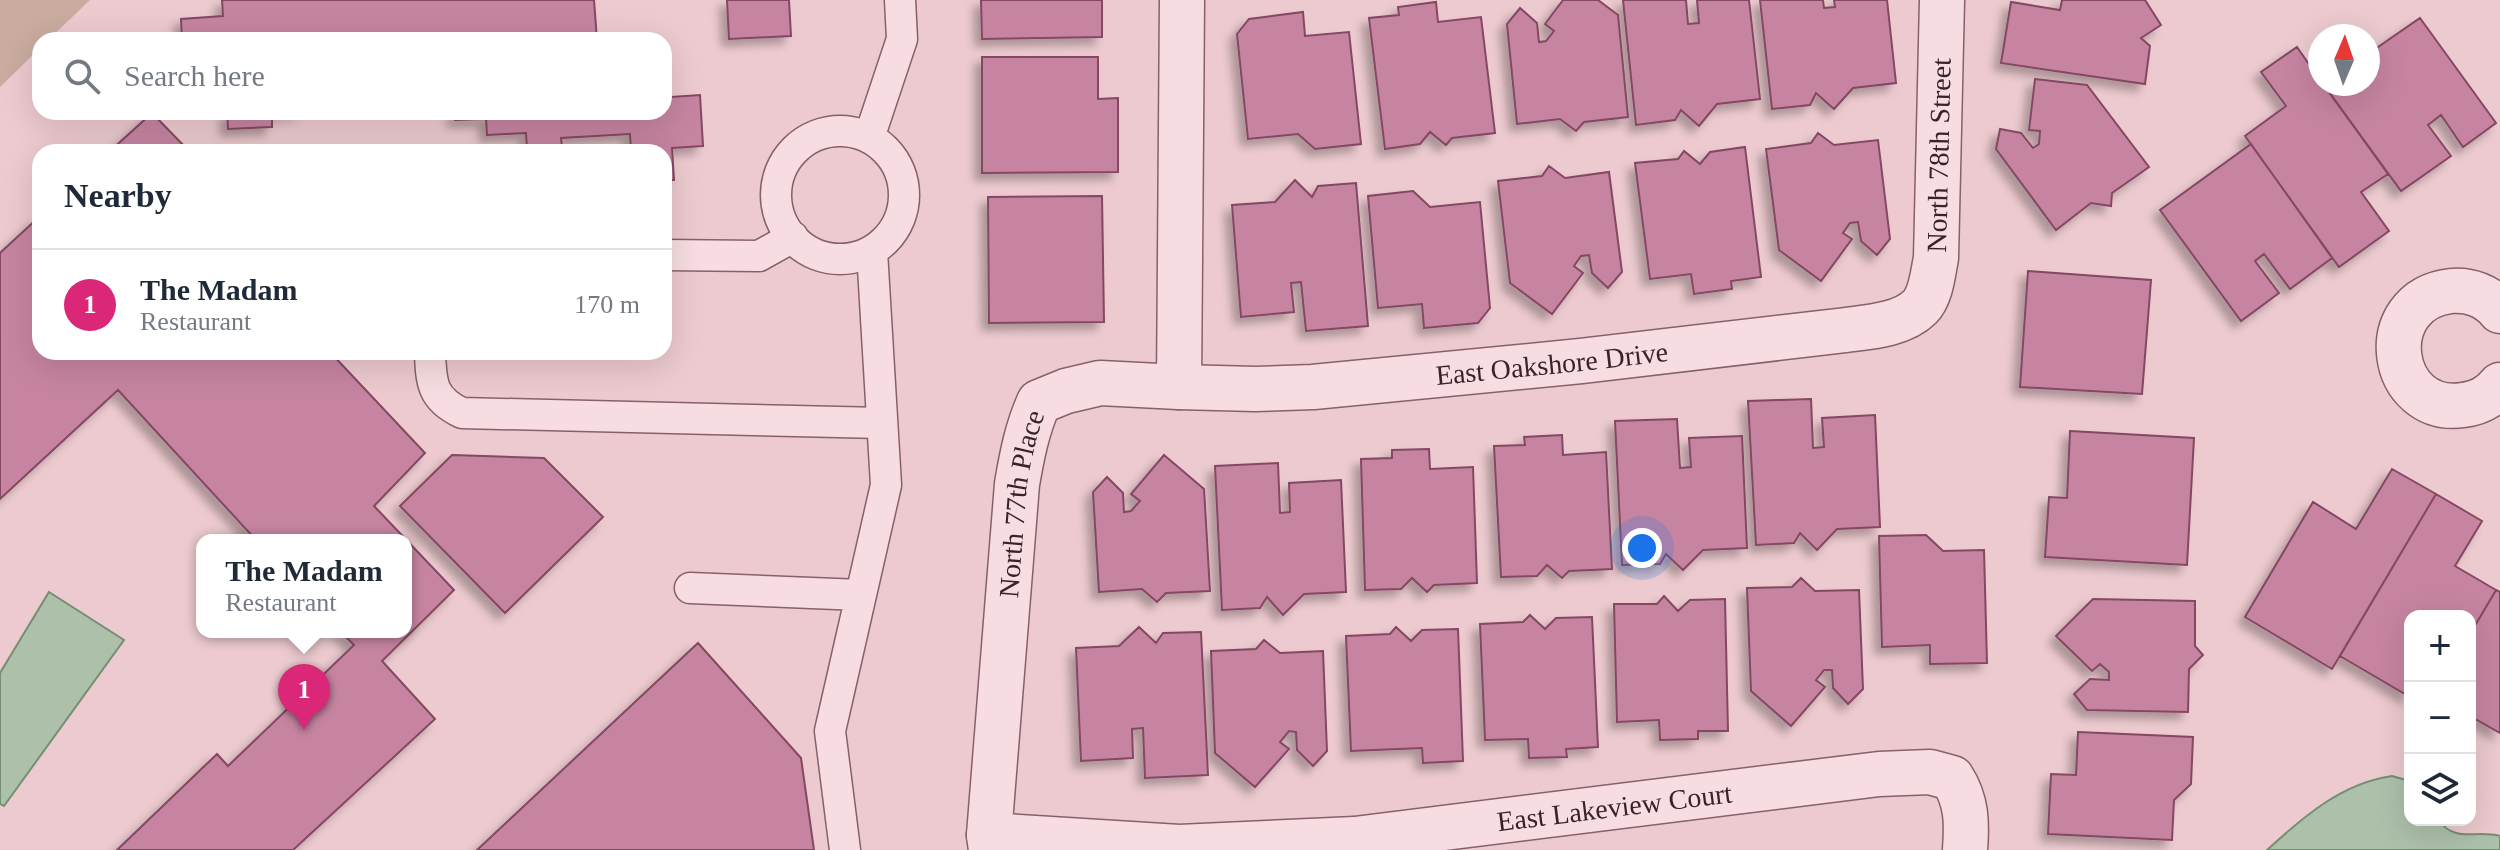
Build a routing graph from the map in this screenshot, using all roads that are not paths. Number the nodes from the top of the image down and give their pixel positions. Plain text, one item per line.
1 (900, 0) edge
2 (1182, 0) edge
3 (1942, 0) edge
4 (869, 138) junction
5 (793, 237) junction
6 (872, 251) junction
7 (672, 255) edge
8 (1921, 307) joint
9 (2500, 311) edge
10 (431, 360) edge
11 (1179, 387) junction
12 (2494, 405) edge
13 (882, 423) junction
14 (690, 588) dead end
15 (861, 595) junction
16 (990, 843) edge
17 (845, 850) edge
18 (1965, 850) edge

1 - 4 lane
2 - 11 street
3 - 8 street, North 78th Street
4 - 5 lane
4 - 6 lane
5 - 6 lane
5 - 7 lane
6 - 13 lane
8 - 11 street, East Oakshore Drive
9 - 12 street
10 - 13 lane
11 - 16 street, North 77th Place
13 - 15 lane
14 - 15 lane
15 - 17 lane
16 - 18 street, East Lakeview Court

